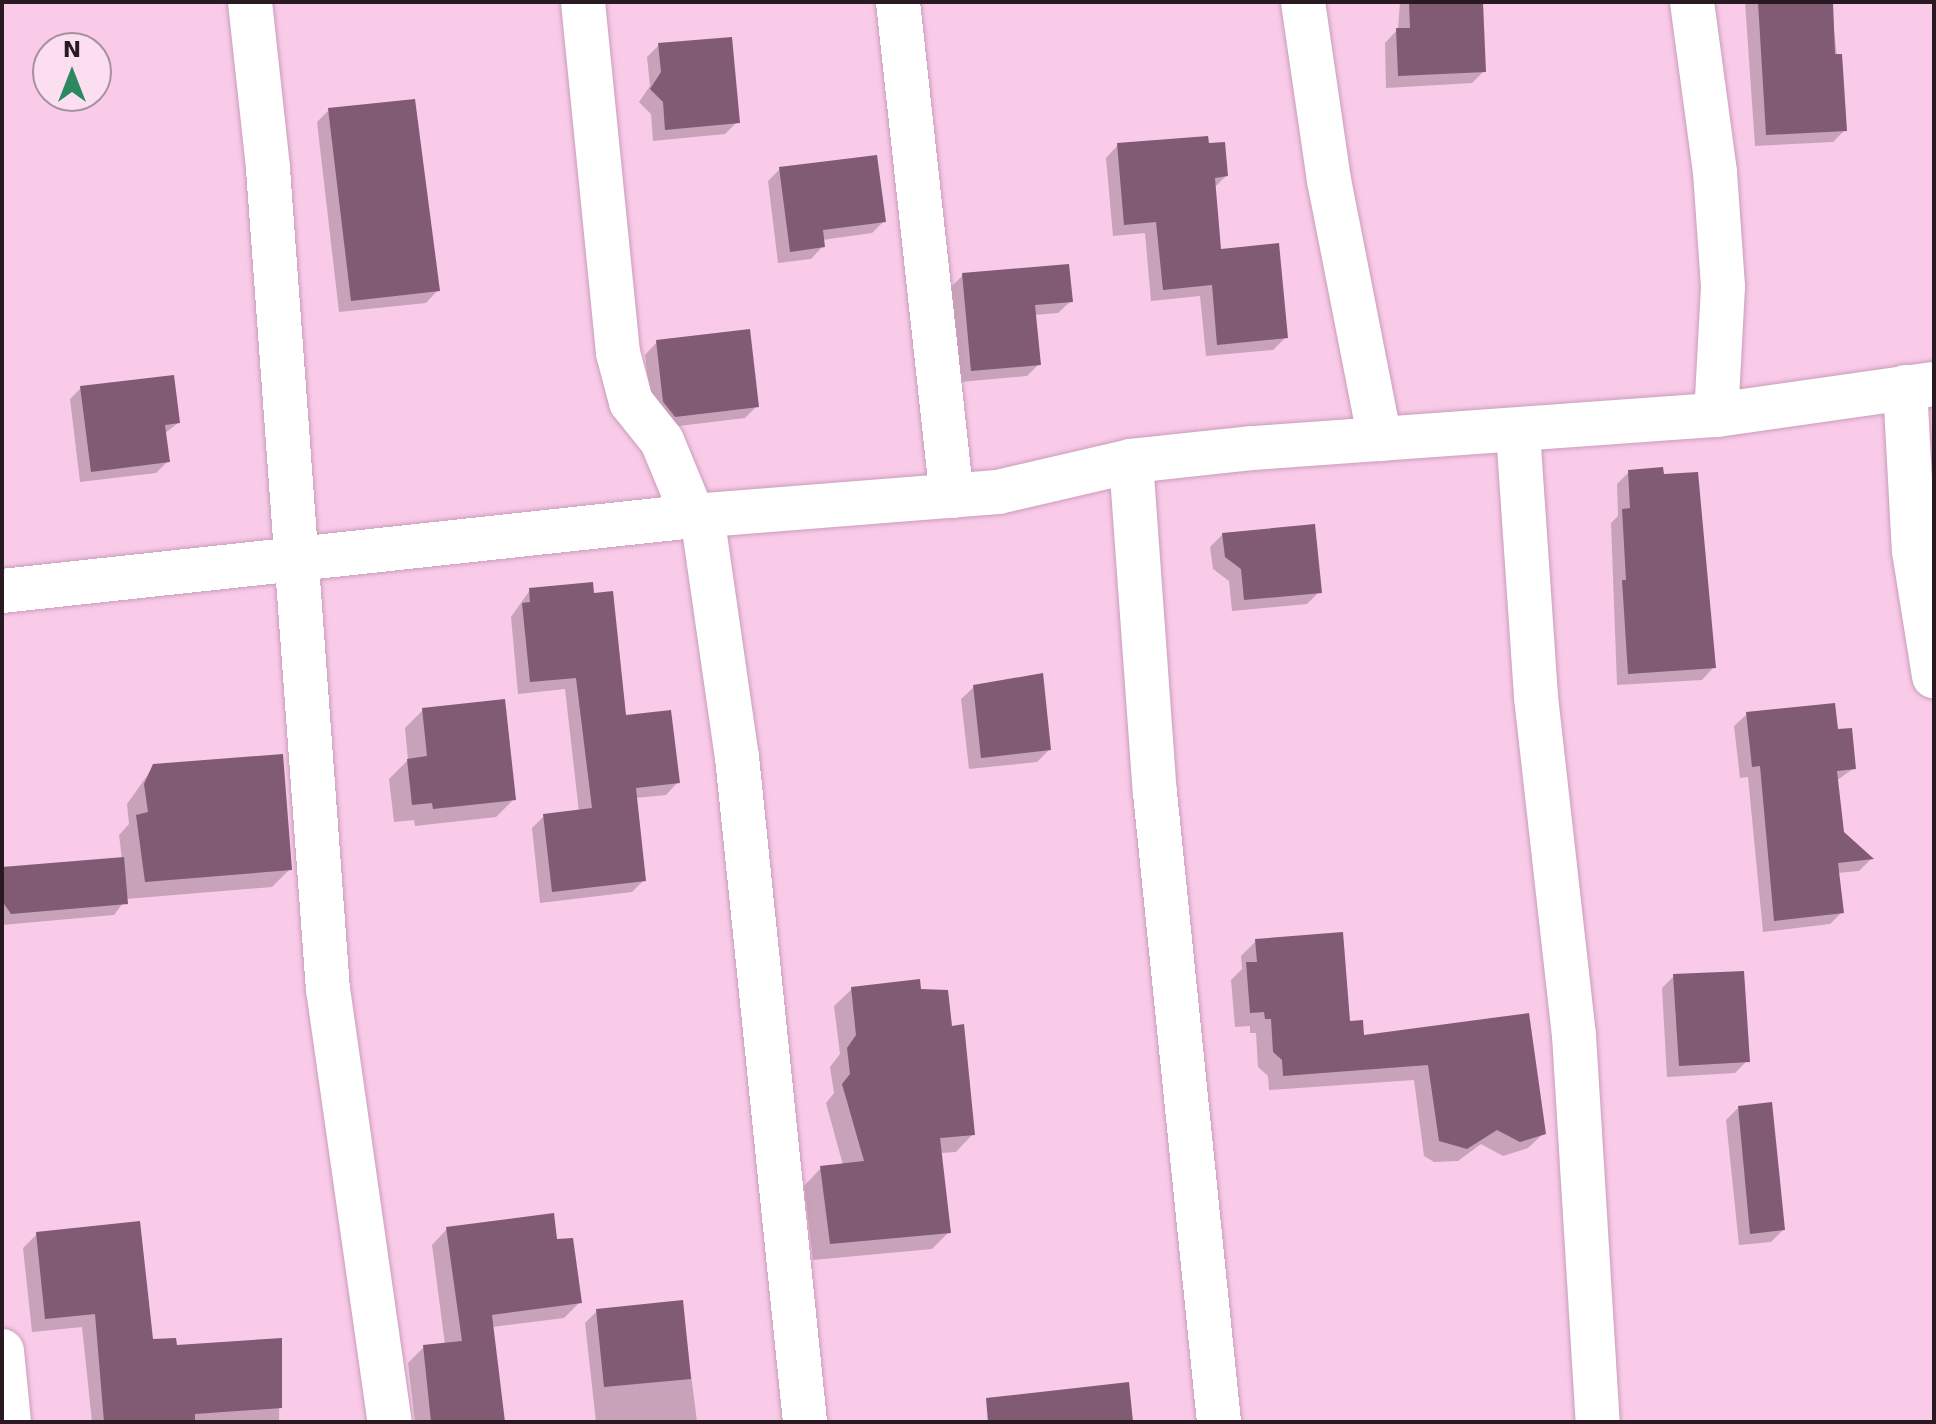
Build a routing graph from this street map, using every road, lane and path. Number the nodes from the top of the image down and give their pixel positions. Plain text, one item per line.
1 (250, 2) edge
2 (583, 2) edge
3 (898, 2) edge
4 (1303, 2) edge
5 (1692, 2) edge
6 (1920, 385) edge
7 (1716, 415) junction
8 (1518, 432) junction
9 (1380, 439) junction
10 (1131, 461) junction
11 (952, 496) junction
12 (697, 516) junction
13 (294, 558) junction
14 (2, 591) edge
15 (1934, 676) edge
16 (2, 1351) edge
17 (9, 1422) edge
18 (390, 1422) edge
19 (805, 1422) edge
20 (1219, 1422) edge
21 (1598, 1422) edge

1 - 13 street
2 - 12 street
3 - 11 street
4 - 9 street
5 - 7 street
6 - 7 street
6 - 15 street
7 - 8 street
8 - 9 street
8 - 21 street
9 - 10 street
10 - 11 street
10 - 20 street
11 - 12 street
12 - 13 street
12 - 19 street
13 - 14 street
13 - 18 street
16 - 17 street

